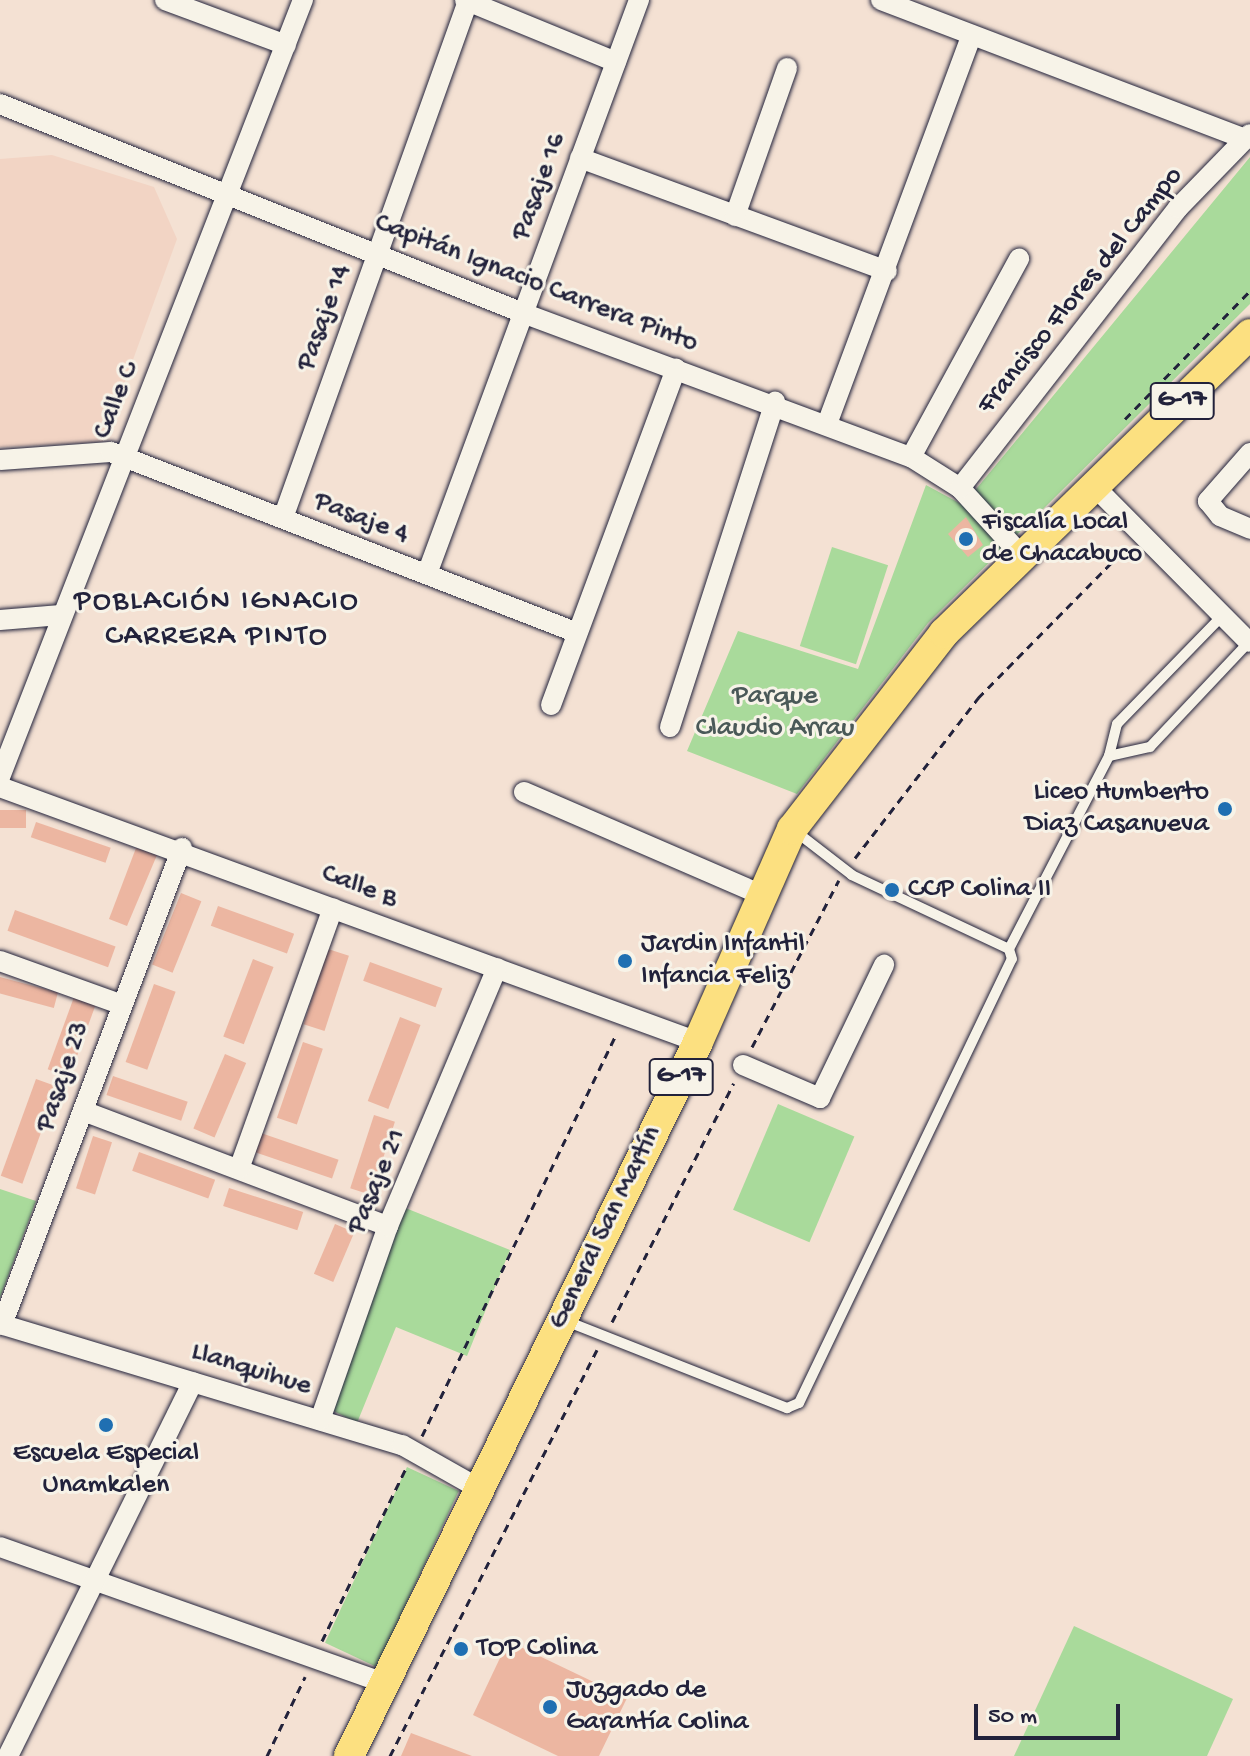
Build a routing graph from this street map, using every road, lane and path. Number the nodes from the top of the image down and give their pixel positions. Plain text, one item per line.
1 (165, 0) edge
2 (303, 0) edge
3 (639, 0) edge
4 (466, 1) edge
5 (886, 1) edge
6 (972, 35) junction
7 (286, 45) junction
8 (616, 62) junction
9 (787, 68) dead end
10 (0, 104) edge
11 (1248, 137) edge
12 (580, 158) junction
13 (229, 195) junction
14 (735, 216) junction
15 (377, 256) junction
16 (1019, 259) dead end
17 (887, 271) junction
18 (1250, 291) edge
19 (523, 313) junction
20 (1250, 334) edge
21 (676, 368) junction
22 (775, 401) junction
23 (827, 424) junction
24 (1118, 426) dead end
25 (1250, 453) edge
26 (125, 457) junction
27 (911, 457) junction
28 (0, 460) edge
29 (1095, 487) junction
30 (960, 488) junction
31 (283, 518) junction
32 (1250, 529) edge
33 (1142, 534) junction
34 (1024, 558) junction
35 (427, 574) junction
36 (61, 615) junction
37 (1222, 616) junction
38 (0, 620) edge
39 (577, 633) junction
40 (1249, 642) edge
41 (551, 705) dead end
42 (670, 727) dead end
43 (1109, 756) junction
44 (0, 777) edge
45 (0, 787) edge
46 (524, 792) dead end
47 (792, 829) junction
48 (182, 848) junction
49 (852, 862) dead end
50 (843, 875) dead end
51 (760, 894) junction
52 (333, 908) junction
53 (1009, 949) junction
54 (0, 961) edge
55 (884, 965) dead end
56 (497, 968) junction
57 (120, 1004) junction
58 (615, 1036) dead end
59 (698, 1042) junction
60 (743, 1065) junction
61 (83, 1111) junction
62 (239, 1169) junction
63 (388, 1226) junction
64 (561, 1318) junction
65 (1, 1325) edge
66 (606, 1333) dead end
67 (599, 1347) dead end
68 (193, 1382) junction
69 (320, 1420) junction
70 (420, 1439) dead end
71 (413, 1454) dead end
72 (478, 1488) junction
73 (0, 1547) edge
74 (97, 1576) junction
75 (316, 1655) dead end
76 (309, 1670) dead end
77 (384, 1683) junction
78 (8, 1756) edge
79 (267, 1756) edge
80 (349, 1756) edge
81 (390, 1756) edge

1 - 7 street
2 - 7 street, Calle C
3 - 8 street, Pasaje 16
4 - 8 street
4 - 15 street, Pasaje 14
5 - 6 street
6 - 11 street
6 - 17 street
7 - 13 street, Calle C
8 - 12 street, Pasaje 16
9 - 14 street
10 - 13 street, Capitán Ignacio Carrera Pinto
11 - 30 street, Francisco Flores del Campo
12 - 14 street
12 - 19 street, Pasaje 16
13 - 15 street, Capitán Ignacio Carrera Pinto
13 - 26 street, Calle C
14 - 17 street
15 - 19 street, Capitán Ignacio Carrera Pinto
15 - 31 street, Pasaje 14
16 - 27 street
17 - 23 street
18 - 24 path
19 - 21 street, Capitán Ignacio Carrera Pinto
19 - 35 street, Pasaje 16
20 - 29 main road, General San Martín / G-17
21 - 22 street, Capitán Ignacio Carrera Pinto
21 - 39 street
22 - 23 street, Capitán Ignacio Carrera Pinto
22 - 42 street
23 - 27 street, Capitán Ignacio Carrera Pinto
25 - 32 street
26 - 28 street
26 - 31 street, Pasaje 4
26 - 36 street, Calle C
27 - 30 street, Capitán Ignacio Carrera Pinto
29 - 33 street
29 - 34 main road, General San Martín / G-17
30 - 34 street, Capitán Ignacio Carrera Pinto
31 - 35 street, Pasaje 4
33 - 37 street
33 - 49 path
34 - 47 main road, General San Martín / G-17
35 - 39 street, Pasaje 4
36 - 38 street
36 - 44 street, Calle C
37 - 40 street
37 - 43 lane
39 - 41 street
40 - 43 lane
43 - 53 lane
45 - 48 street, Calle B
46 - 51 street
47 - 51 main road, General San Martín / G-17
47 - 53 lane
48 - 52 street, Calle B
48 - 57 street, Pasaje 23
50 - 60 path
51 - 59 main road, General San Martín / G-17
52 - 56 street, Calle B
52 - 62 street
53 - 64 lane
54 - 57 street
55 - 60 street
56 - 59 street, Calle B
56 - 63 street, Pasaje 21
57 - 61 street, Pasaje 23
58 - 70 path
59 - 64 main road, General San Martín / G-17
60 - 66 path
61 - 62 street
61 - 65 street, Pasaje 23
62 - 63 street
63 - 69 street, Pasaje 21
64 - 72 main road, General San Martín / G-17
65 - 68 street, Llanquihue
67 - 81 path
68 - 69 street, Llanquihue
68 - 74 street
69 - 72 street, Llanquihue
71 - 75 path
72 - 77 main road, General San Martín / G-17
73 - 74 street
74 - 77 street
74 - 78 street
76 - 79 path
77 - 80 main road, General San Martín / G-17

